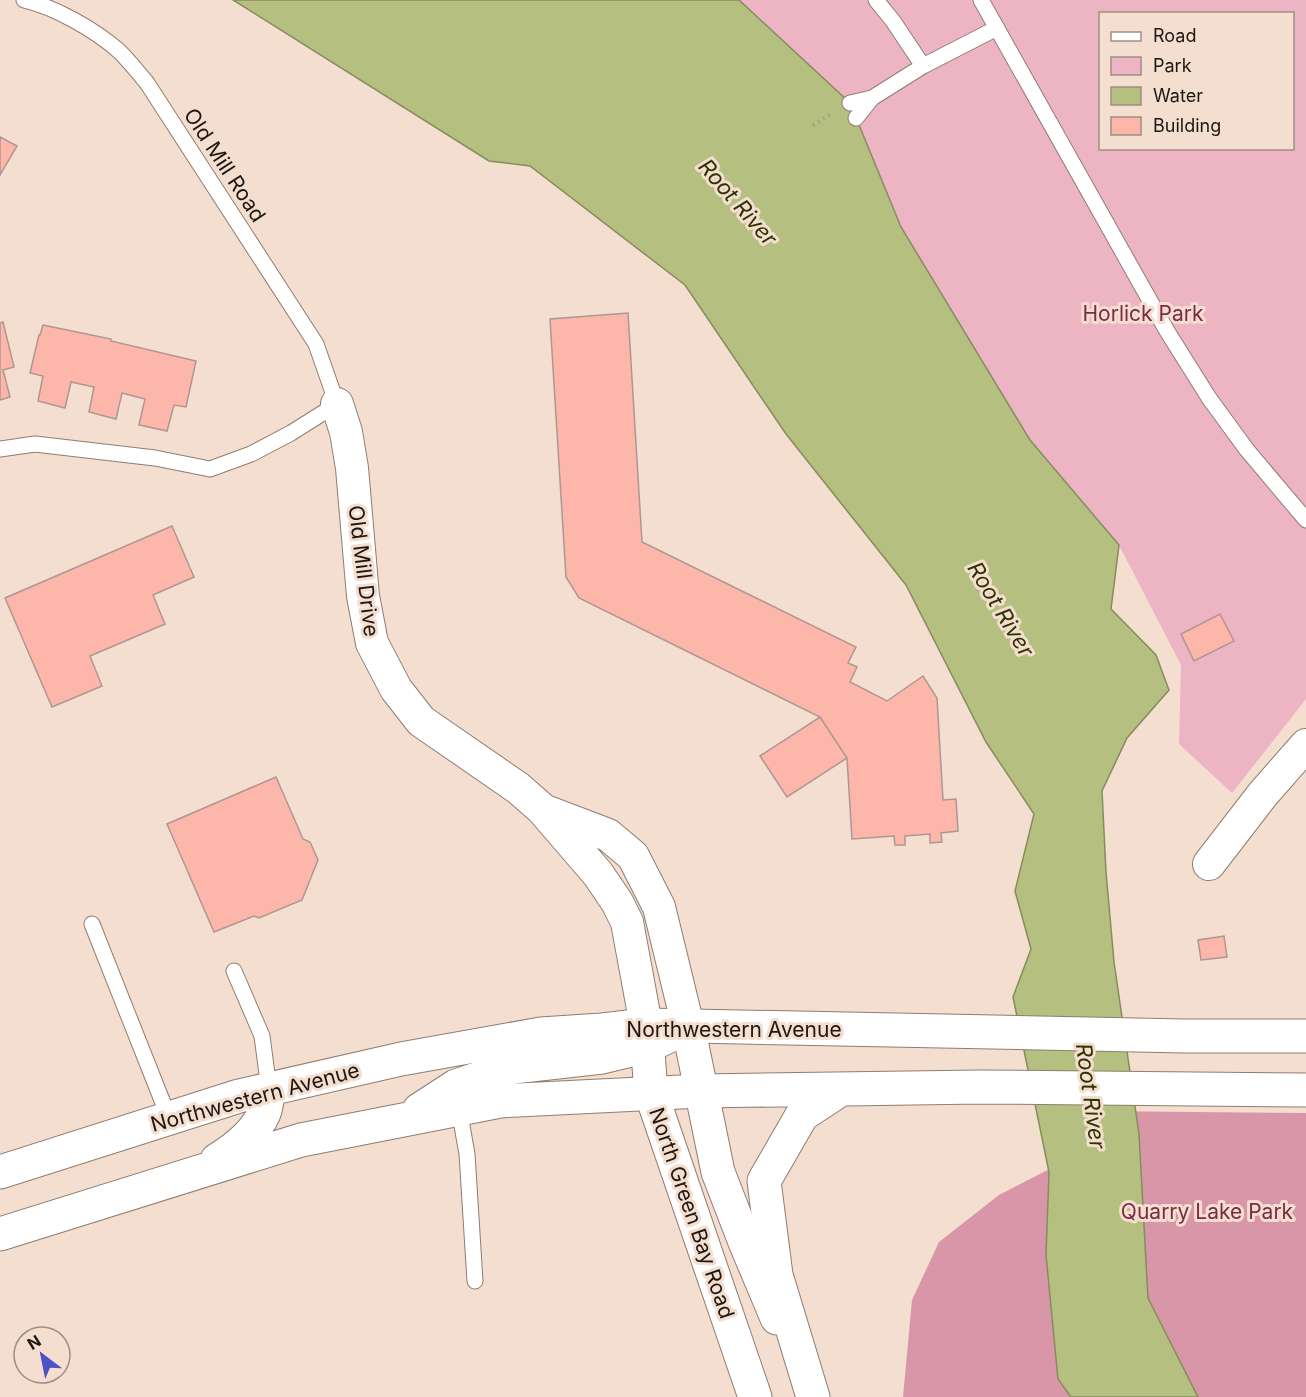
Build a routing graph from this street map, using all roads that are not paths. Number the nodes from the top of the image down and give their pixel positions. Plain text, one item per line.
1 (24, 0) edge
2 (876, 0) edge
3 (981, 0) edge
4 (997, 28) junction
5 (923, 66) junction
6 (872, 98) junction
7 (850, 103) dead end
8 (856, 118) dead end
9 (337, 404) junction
10 (0, 449) edge
11 (1306, 520) edge
12 (1306, 745) edge
13 (542, 809) junction
14 (1209, 864) dead end
15 (92, 924) dead end
16 (234, 971) dead end
17 (688, 1026) junction
18 (647, 1036) junction
19 (1306, 1036) edge
20 (269, 1089) junction
21 (840, 1090) junction
22 (1306, 1090) edge
23 (701, 1091) junction
24 (651, 1093) junction
25 (459, 1109) junction
26 (169, 1118) junction
27 (405, 1120) junction
28 (0, 1172) edge
29 (198, 1172) junction
30 (0, 1234) edge
31 (475, 1281) dead end
32 (755, 1397) edge
33 (812, 1397) edge

1 - 9 lane, Old Mill Road
2 - 5 lane
3 - 4 lane
4 - 5 lane
4 - 11 lane
5 - 6 lane
6 - 7 lane
6 - 8 lane
9 - 10 lane
9 - 13 street, Old Mill Drive
12 - 14 street
13 - 17 street, Old Mill Drive
13 - 18 street, Old Mill Drive
15 - 26 lane
16 - 20 lane
17 - 18 main road
17 - 19 main road, Northwestern Avenue
17 - 23 main road
18 - 20 main road, Northwestern Avenue
18 - 24 main road, North Green Bay Road
18 - 27 main road
20 - 26 main road, Northwestern Avenue
20 - 29 main road
21 - 22 main road
21 - 23 main road
21 - 33 main road
23 - 24 main road
23 - 33 main road
24 - 25 main road
24 - 32 main road, North Green Bay Road
25 - 27 main road
25 - 31 lane
26 - 28 main road, Northwestern Avenue
27 - 29 main road
29 - 30 main road

